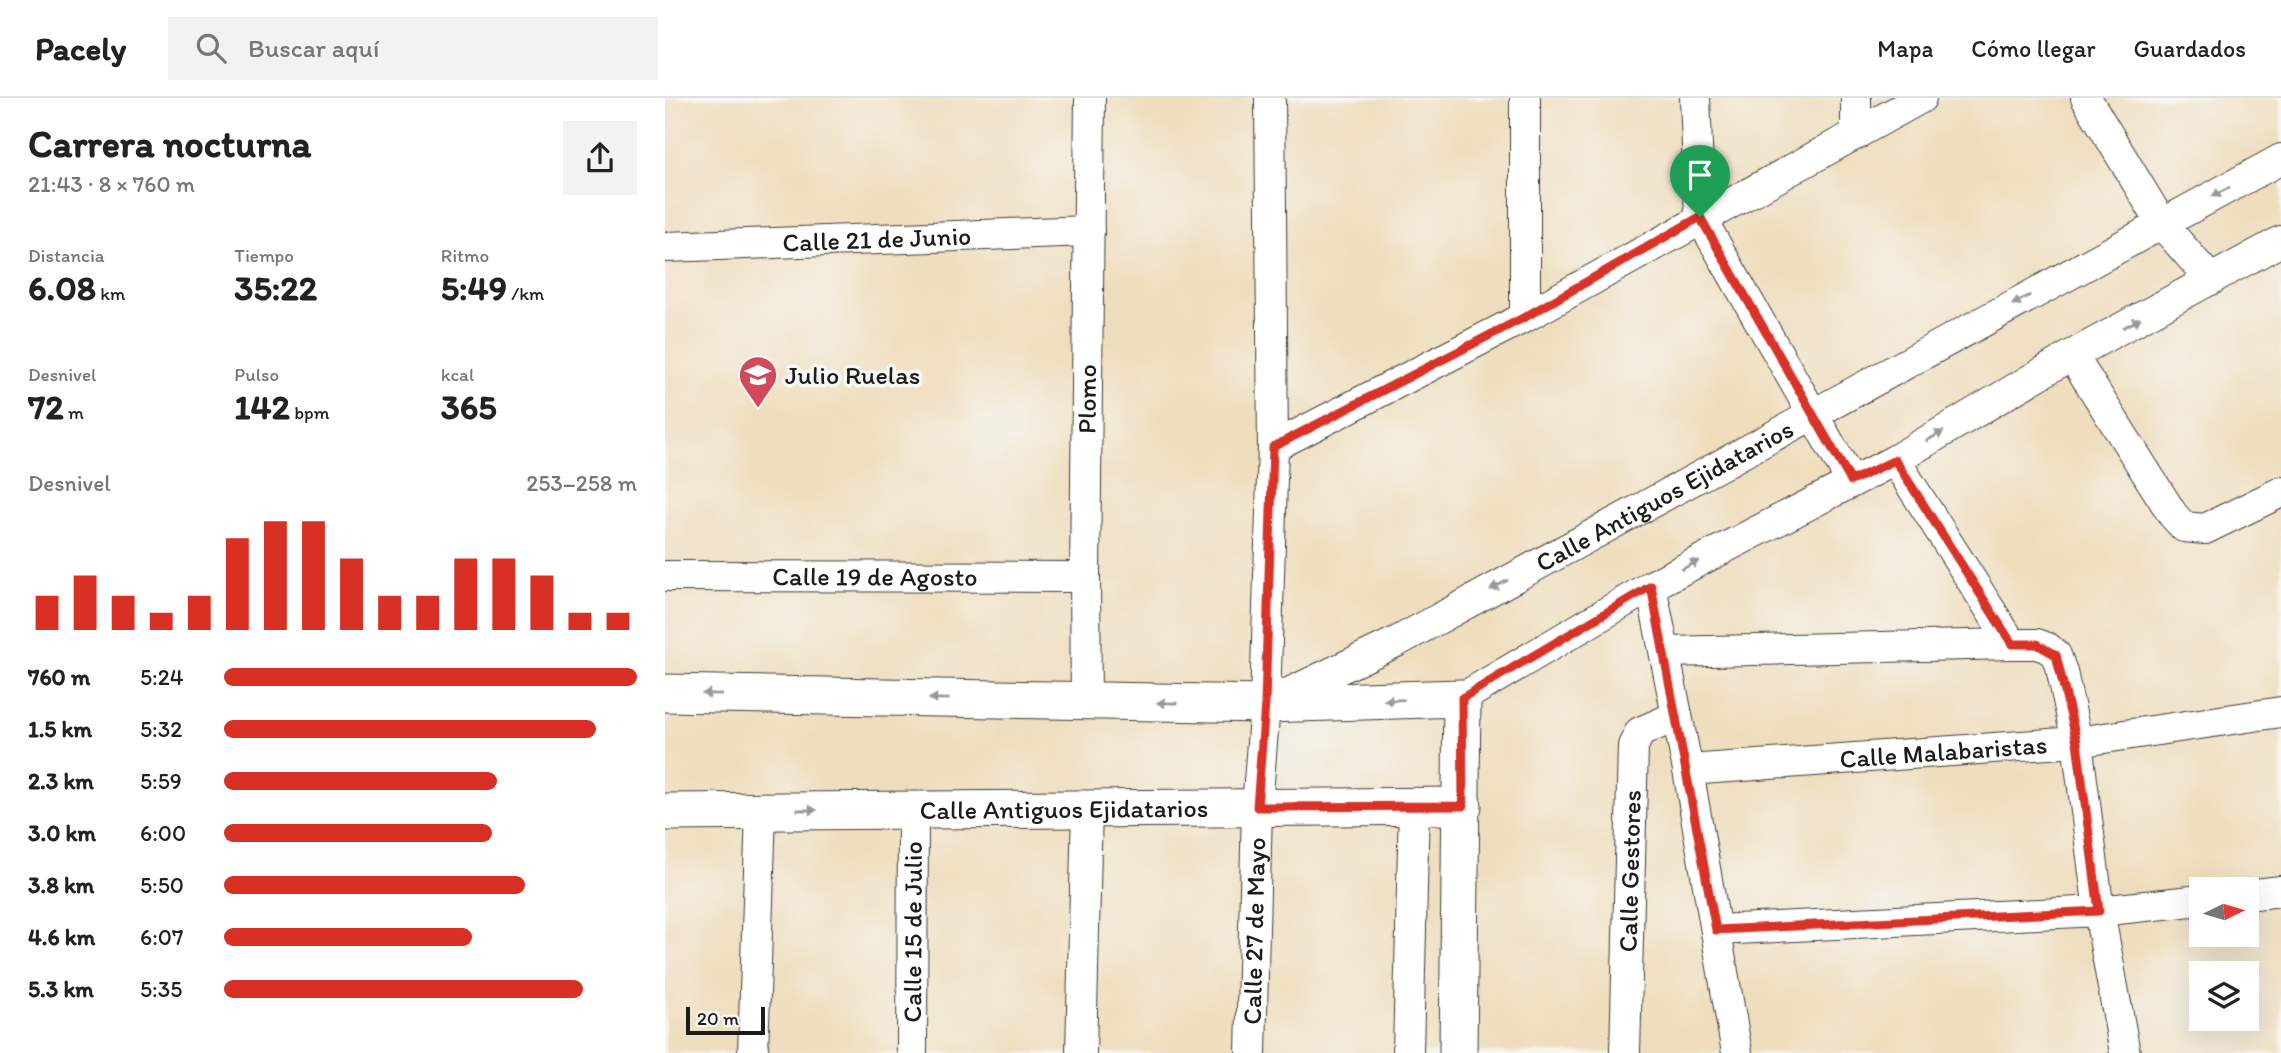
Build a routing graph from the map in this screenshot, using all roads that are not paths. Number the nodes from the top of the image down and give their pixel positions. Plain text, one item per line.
1 (1090, 98) edge
2 (1270, 98) edge
3 (1525, 98) edge
4 (1695, 98) edge
5 (1856, 98) edge
6 (1921, 98) edge
7 (2086, 98) edge
8 (1856, 135) junction
9 (2281, 159) edge
10 (1700, 217) junction
11 (2162, 224) junction
12 (1089, 230) junction
13 (2281, 241) edge
14 (665, 247) edge
15 (2211, 280) junction
16 (1525, 317) junction
17 (2072, 355) junction
18 (1812, 413) junction
19 (1273, 447) junction
20 (1895, 460) junction
21 (1851, 481) junction
22 (2281, 492) edge
23 (665, 576) edge
24 (1084, 577) junction
25 (1651, 586) junction
26 (2012, 644) junction
27 (1665, 652) junction
28 (665, 693) edge
29 (1462, 698) junction
30 (1086, 702) junction
31 (1265, 704) junction
32 (2281, 712) edge
33 (1677, 716) junction
34 (2077, 742) junction
35 (1688, 770) junction
36 (1414, 804) junction
37 (1463, 806) junction
38 (1087, 807) junction
39 (1257, 807) junction
40 (761, 810) junction
41 (913, 811) junction
42 (665, 812) edge
43 (2281, 891) edge
44 (2259, 894) edge
45 (2189, 901) edge
46 (2099, 911) junction
47 (1716, 930) junction
48 (753, 1053) edge
49 (912, 1053) edge
50 (1081, 1053) edge
51 (1251, 1053) edge
52 (1408, 1053) edge
53 (1458, 1053) edge
54 (1625, 1053) edge
55 (1737, 1053) edge
56 (2125, 1053) edge

1 - 12 street, Plomo
2 - 19 street, Calle 27 de Mayo
3 - 16 street
4 - 10 street
5 - 8 street
6 - 8 street
7 - 11 street
8 - 10 street
9 -> 11 street, Calle Antiguos Ejidatarios
10 - 16 street
10 - 18 street
11 - 15 street
11 -> 18 street, Calle Antiguos Ejidatarios
12 - 14 street, Calle 21 de Junio
12 - 24 street, Plomo
13 - 15 street, Calle Antiguos Ejidatarios
17 -> 15 street, Calle Antiguos Ejidatarios
16 - 19 street
20 -> 17 street, Calle Antiguos Ejidatarios
17 - 22 street
18 - 21 street
18 -> 31 street, Calle Antiguos Ejidatarios
19 - 31 street, Calle 27 de Mayo
20 - 21 street, Calle Antiguos Ejidatarios
20 - 26 street
25 -> 21 street, Calle Antiguos Ejidatarios
23 - 24 street, Calle 19 de Agosto
24 - 30 street, Plomo
25 - 27 street
25 - 29 street, Calle Antiguos Ejidatarios
26 - 27 street
26 - 34 street
27 - 33 street
30 -> 28 street, Calle Antiguos Ejidatarios
29 -> 31 street, Calle Antiguos Ejidatarios
29 - 37 street
31 -> 30 street, Calle Antiguos Ejidatarios
31 - 39 street, Calle 27 de Mayo
32 - 34 street, Calle Malabaristas
33 - 35 street
33 - 54 street, Calle Gestores
34 - 35 street, Calle Malabaristas
34 - 46 street
35 - 47 street
36 - 37 street, Calle Antiguos Ejidatarios
36 - 39 street, Calle Antiguos Ejidatarios
36 - 52 street
37 - 53 street
38 - 39 street, Calle Antiguos Ejidatarios
38 - 41 street, Calle Antiguos Ejidatarios
38 - 50 street
39 - 51 street, Calle 27 de Mayo
40 -> 41 street, Calle Antiguos Ejidatarios
40 - 42 street, Calle Antiguos Ejidatarios
40 - 48 street
41 - 49 street, Calle 15 de Julio
43 - 44 street
45 - 46 street
46 - 47 street
46 - 56 street
47 - 55 street

